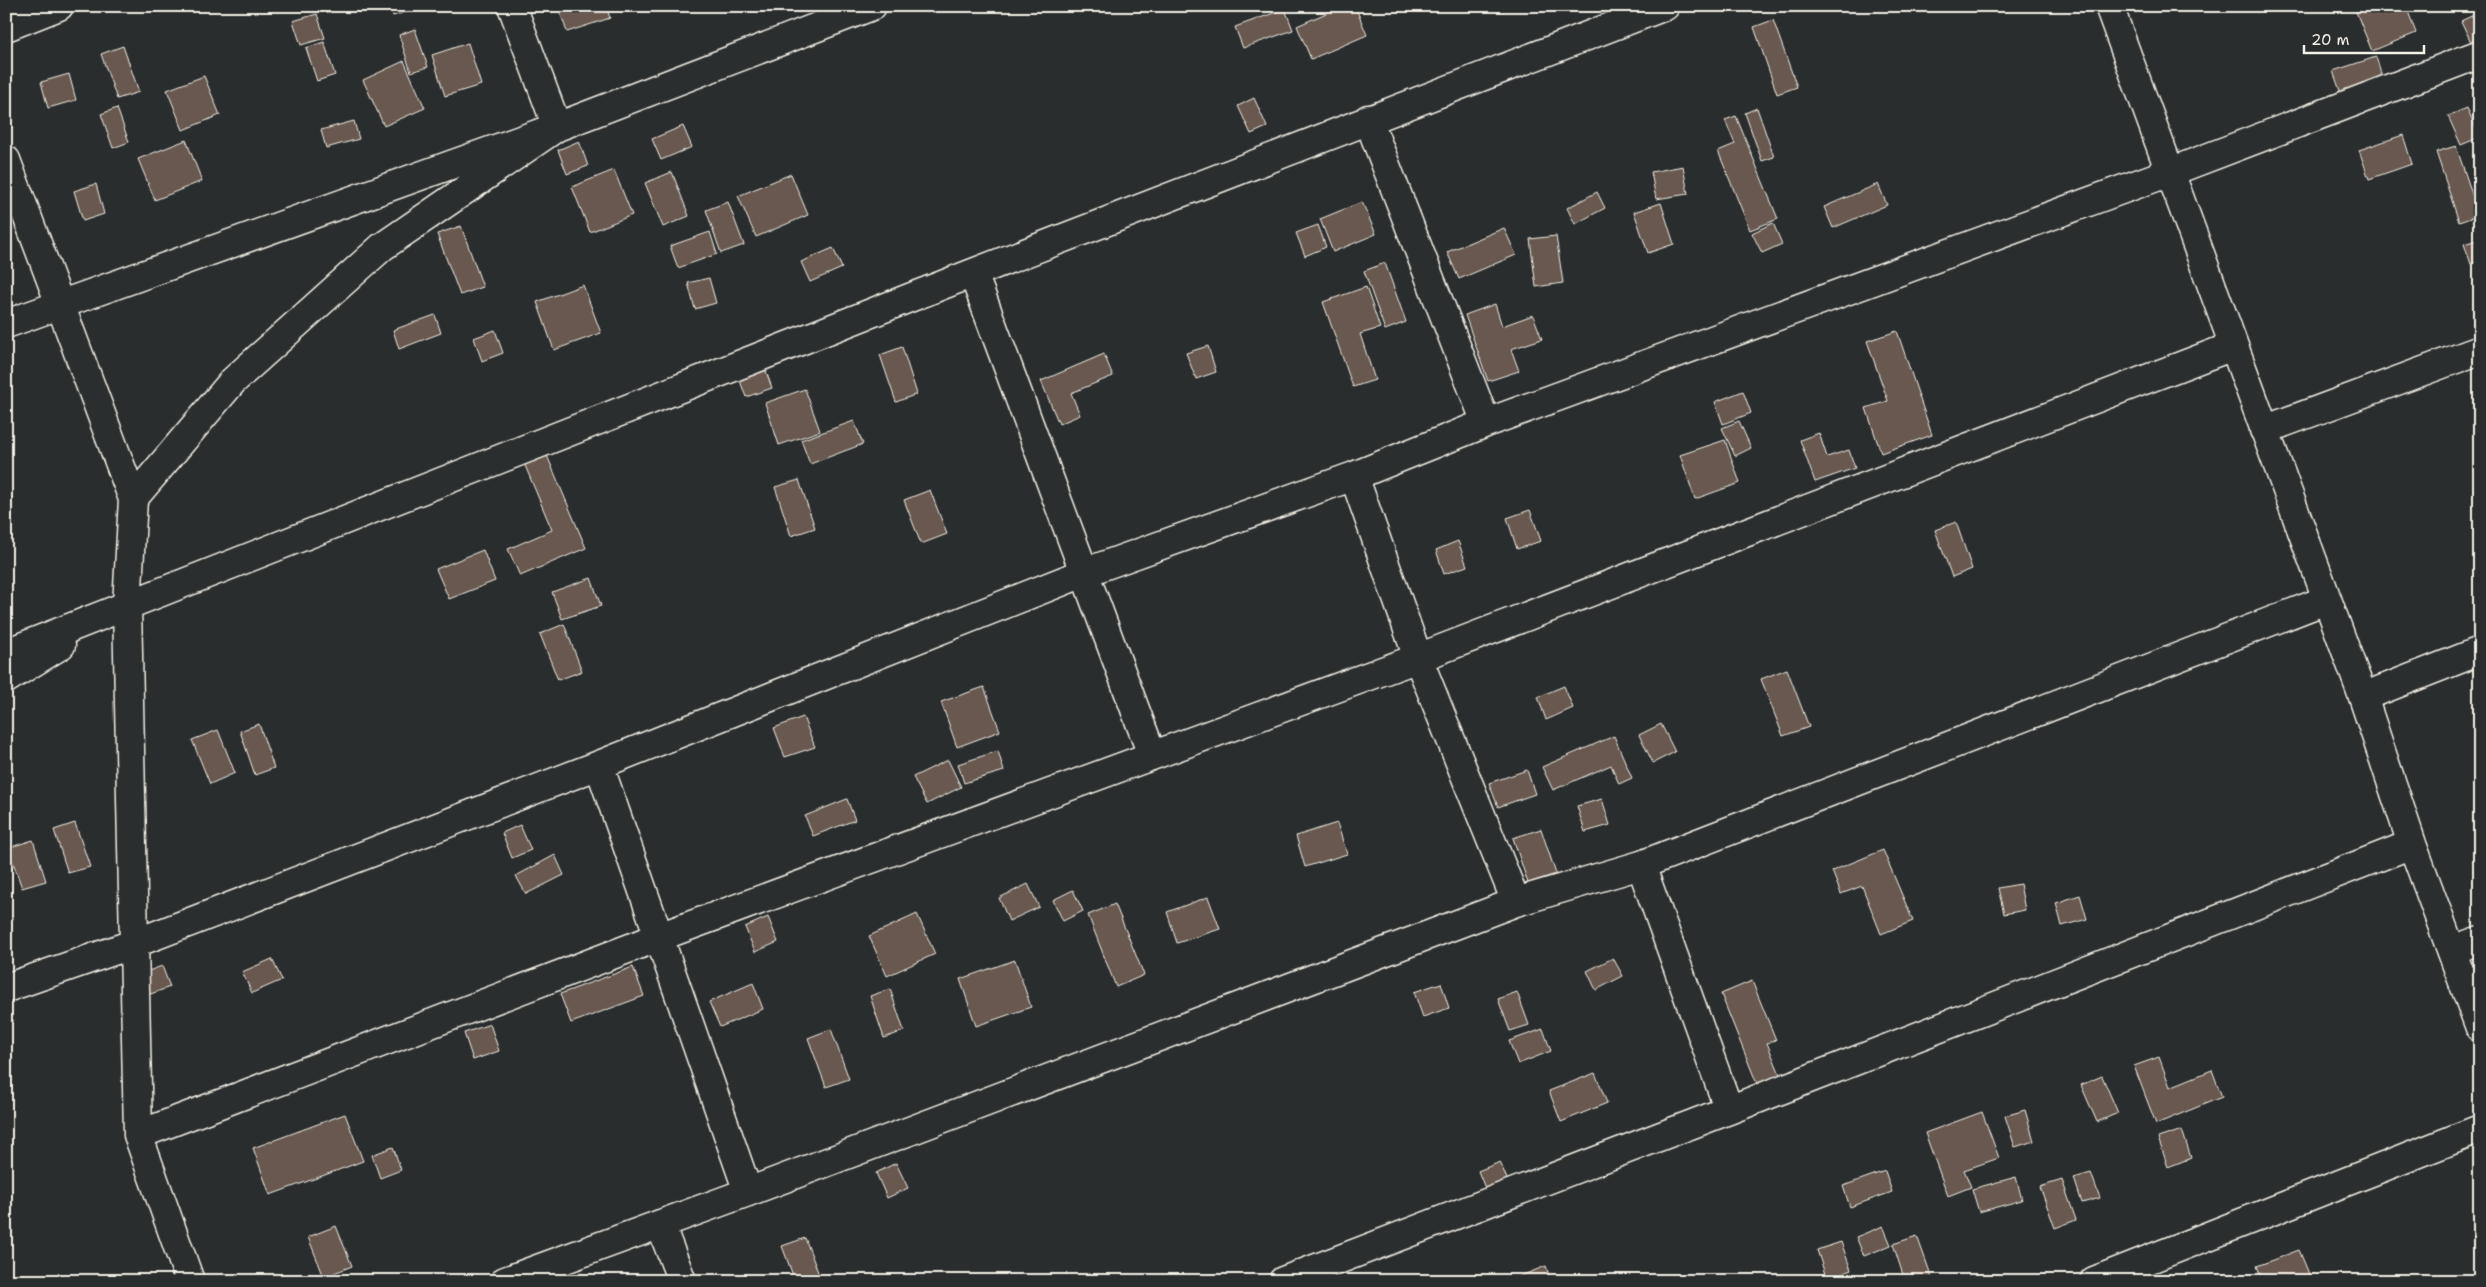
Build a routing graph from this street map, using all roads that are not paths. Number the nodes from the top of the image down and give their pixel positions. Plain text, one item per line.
1 (59, 6) edge
2 (512, 6) edge
3 (871, 6) edge
4 (1665, 6) edge
5 (2110, 6) edge
6 (6, 27) edge
7 (2480, 54) edge
8 (1368, 119) junction
9 (557, 127) junction
10 (6, 160) edge
11 (2170, 172) junction
12 (973, 273) junction
13 (61, 304) junction
14 (6, 324) edge
15 (2233, 346) junction
16 (2480, 350) edge
17 (1486, 424) junction
18 (2264, 430) junction
19 (1354, 476) junction
20 (133, 499) junction
21 (1086, 572) junction
22 (2326, 600) junction
23 (127, 605) junction
24 (2480, 651) edge
25 (6, 653) edge
26 (1418, 658) junction
27 (6, 679) edge
28 (2364, 697) junction
29 (1152, 755) junction
30 (600, 764) junction
31 (2412, 844) junction
32 (1641, 865) junction
33 (1516, 902) junction
34 (659, 937) junction
35 (2480, 940) edge
36 (133, 944) junction
37 (2452, 950) junction
38 (6, 988) edge
39 (2480, 1028) edge
40 (1728, 1110) junction
41 (2480, 1129) edge
42 (138, 1135) junction
43 (748, 1192) junction
44 (660, 1224) junction
45 (190, 1281) edge
46 (506, 1281) edge
47 (682, 1281) edge
48 (1283, 1281) edge
49 (2094, 1281) edge

1 - 6 street
2 - 9 street
3 - 9 street
4 - 8 street
5 - 11 street
7 - 11 street
8 - 12 street
8 - 17 street
9 - 13 street
9 - 20 street
10 - 13 street
11 - 15 street
11 - 17 street
12 - 21 street
12 - 23 street
13 - 14 street
13 - 20 street
15 - 18 street
15 - 26 street
16 - 18 street
17 - 19 street
18 - 22 street
19 - 21 street
19 - 26 street
20 - 23 street
21 - 29 street
21 - 30 street
22 - 28 street
22 - 32 street
23 - 25 street
23 - 27 street
23 - 36 street
24 - 28 street
26 - 29 street
26 - 33 street
28 - 31 street
29 - 34 street
30 - 34 street
30 - 36 street
31 - 37 street
31 - 40 street
32 - 33 street
32 - 40 street
33 - 43 street
34 - 42 street
34 - 43 street
35 - 37 street
36 - 38 street
36 - 42 street
37 - 39 street
40 - 48 street
41 - 49 street
42 - 45 street
43 - 44 street
44 - 46 street
44 - 47 street

